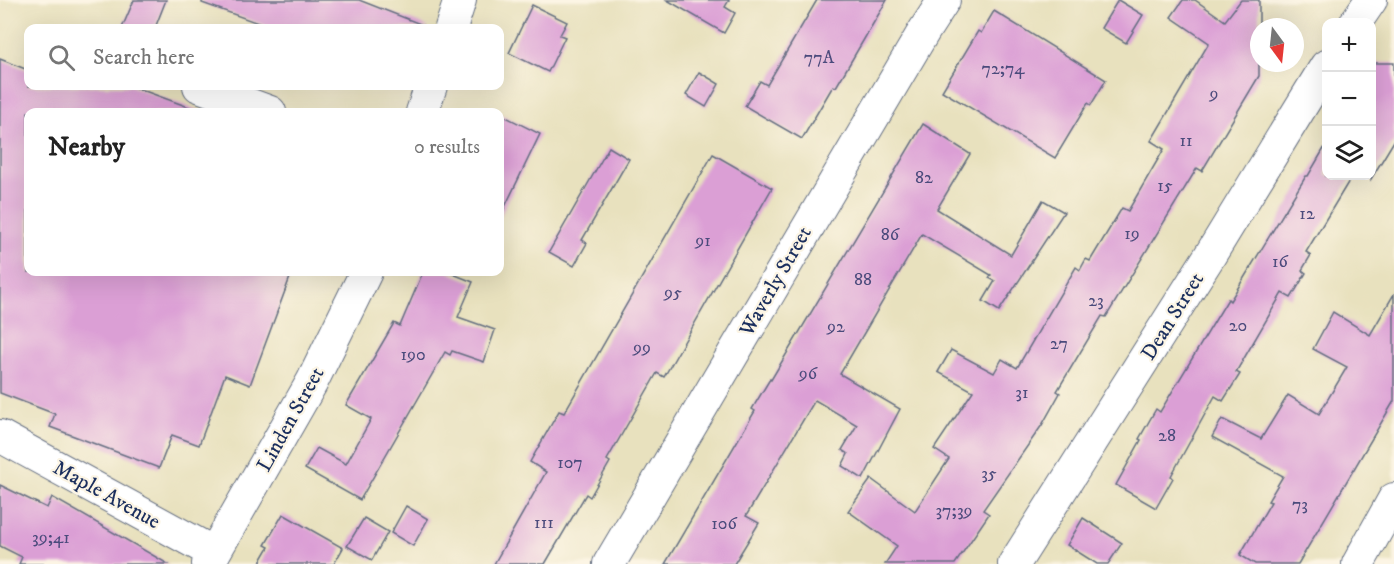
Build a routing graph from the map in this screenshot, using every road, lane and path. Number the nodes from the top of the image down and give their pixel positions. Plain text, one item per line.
1 (460, 0) edge
2 (944, 0) edge
3 (1371, 0) edge
4 (1359, 18) edge
5 (452, 24) edge
6 (1322, 72) edge
7 (210, 90) edge
8 (430, 90) edge
9 (259, 108) edge
10 (423, 108) edge
11 (364, 276) edge
12 (0, 436) edge
13 (1394, 499) edge
14 (211, 558) edge
15 (609, 564) edge
16 (1014, 564) edge
17 (1358, 564) edge

1 - 5 street
2 - 15 street, Waverly Street
3 - 4 street
6 - 16 street, Dean Street
7 - 9 street
8 - 10 street
11 - 14 street, Linden Street
12 - 14 street, Maple Avenue
13 - 17 street

